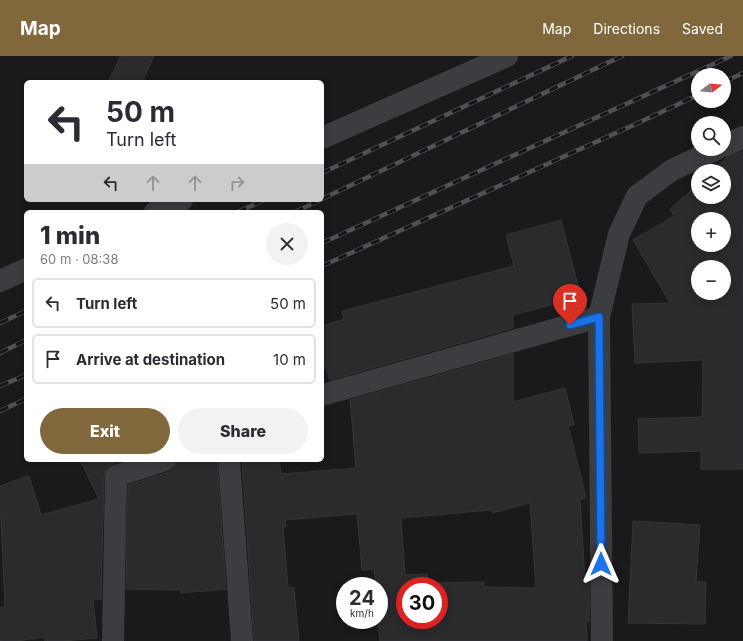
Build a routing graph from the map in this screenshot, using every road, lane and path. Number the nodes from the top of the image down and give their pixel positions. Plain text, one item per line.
1 (507, 56) edge
2 (324, 137) edge
3 (743, 137) edge
4 (731, 143) edge
5 (702, 156) edge
6 (178, 202) edge
7 (160, 210) edge
8 (24, 270) edge
9 (0, 281) edge
10 (599, 317) junction
11 (324, 394) edge
12 (159, 462) edge
13 (228, 462) edge
14 (113, 641) edge
15 (242, 641) edge
16 (602, 641) edge

1 - 2 street
3 - 4 street
5 - 10 street
6 - 7 street
8 - 9 street
10 - 11 street
10 - 16 street
12 - 14 street
13 - 15 street

